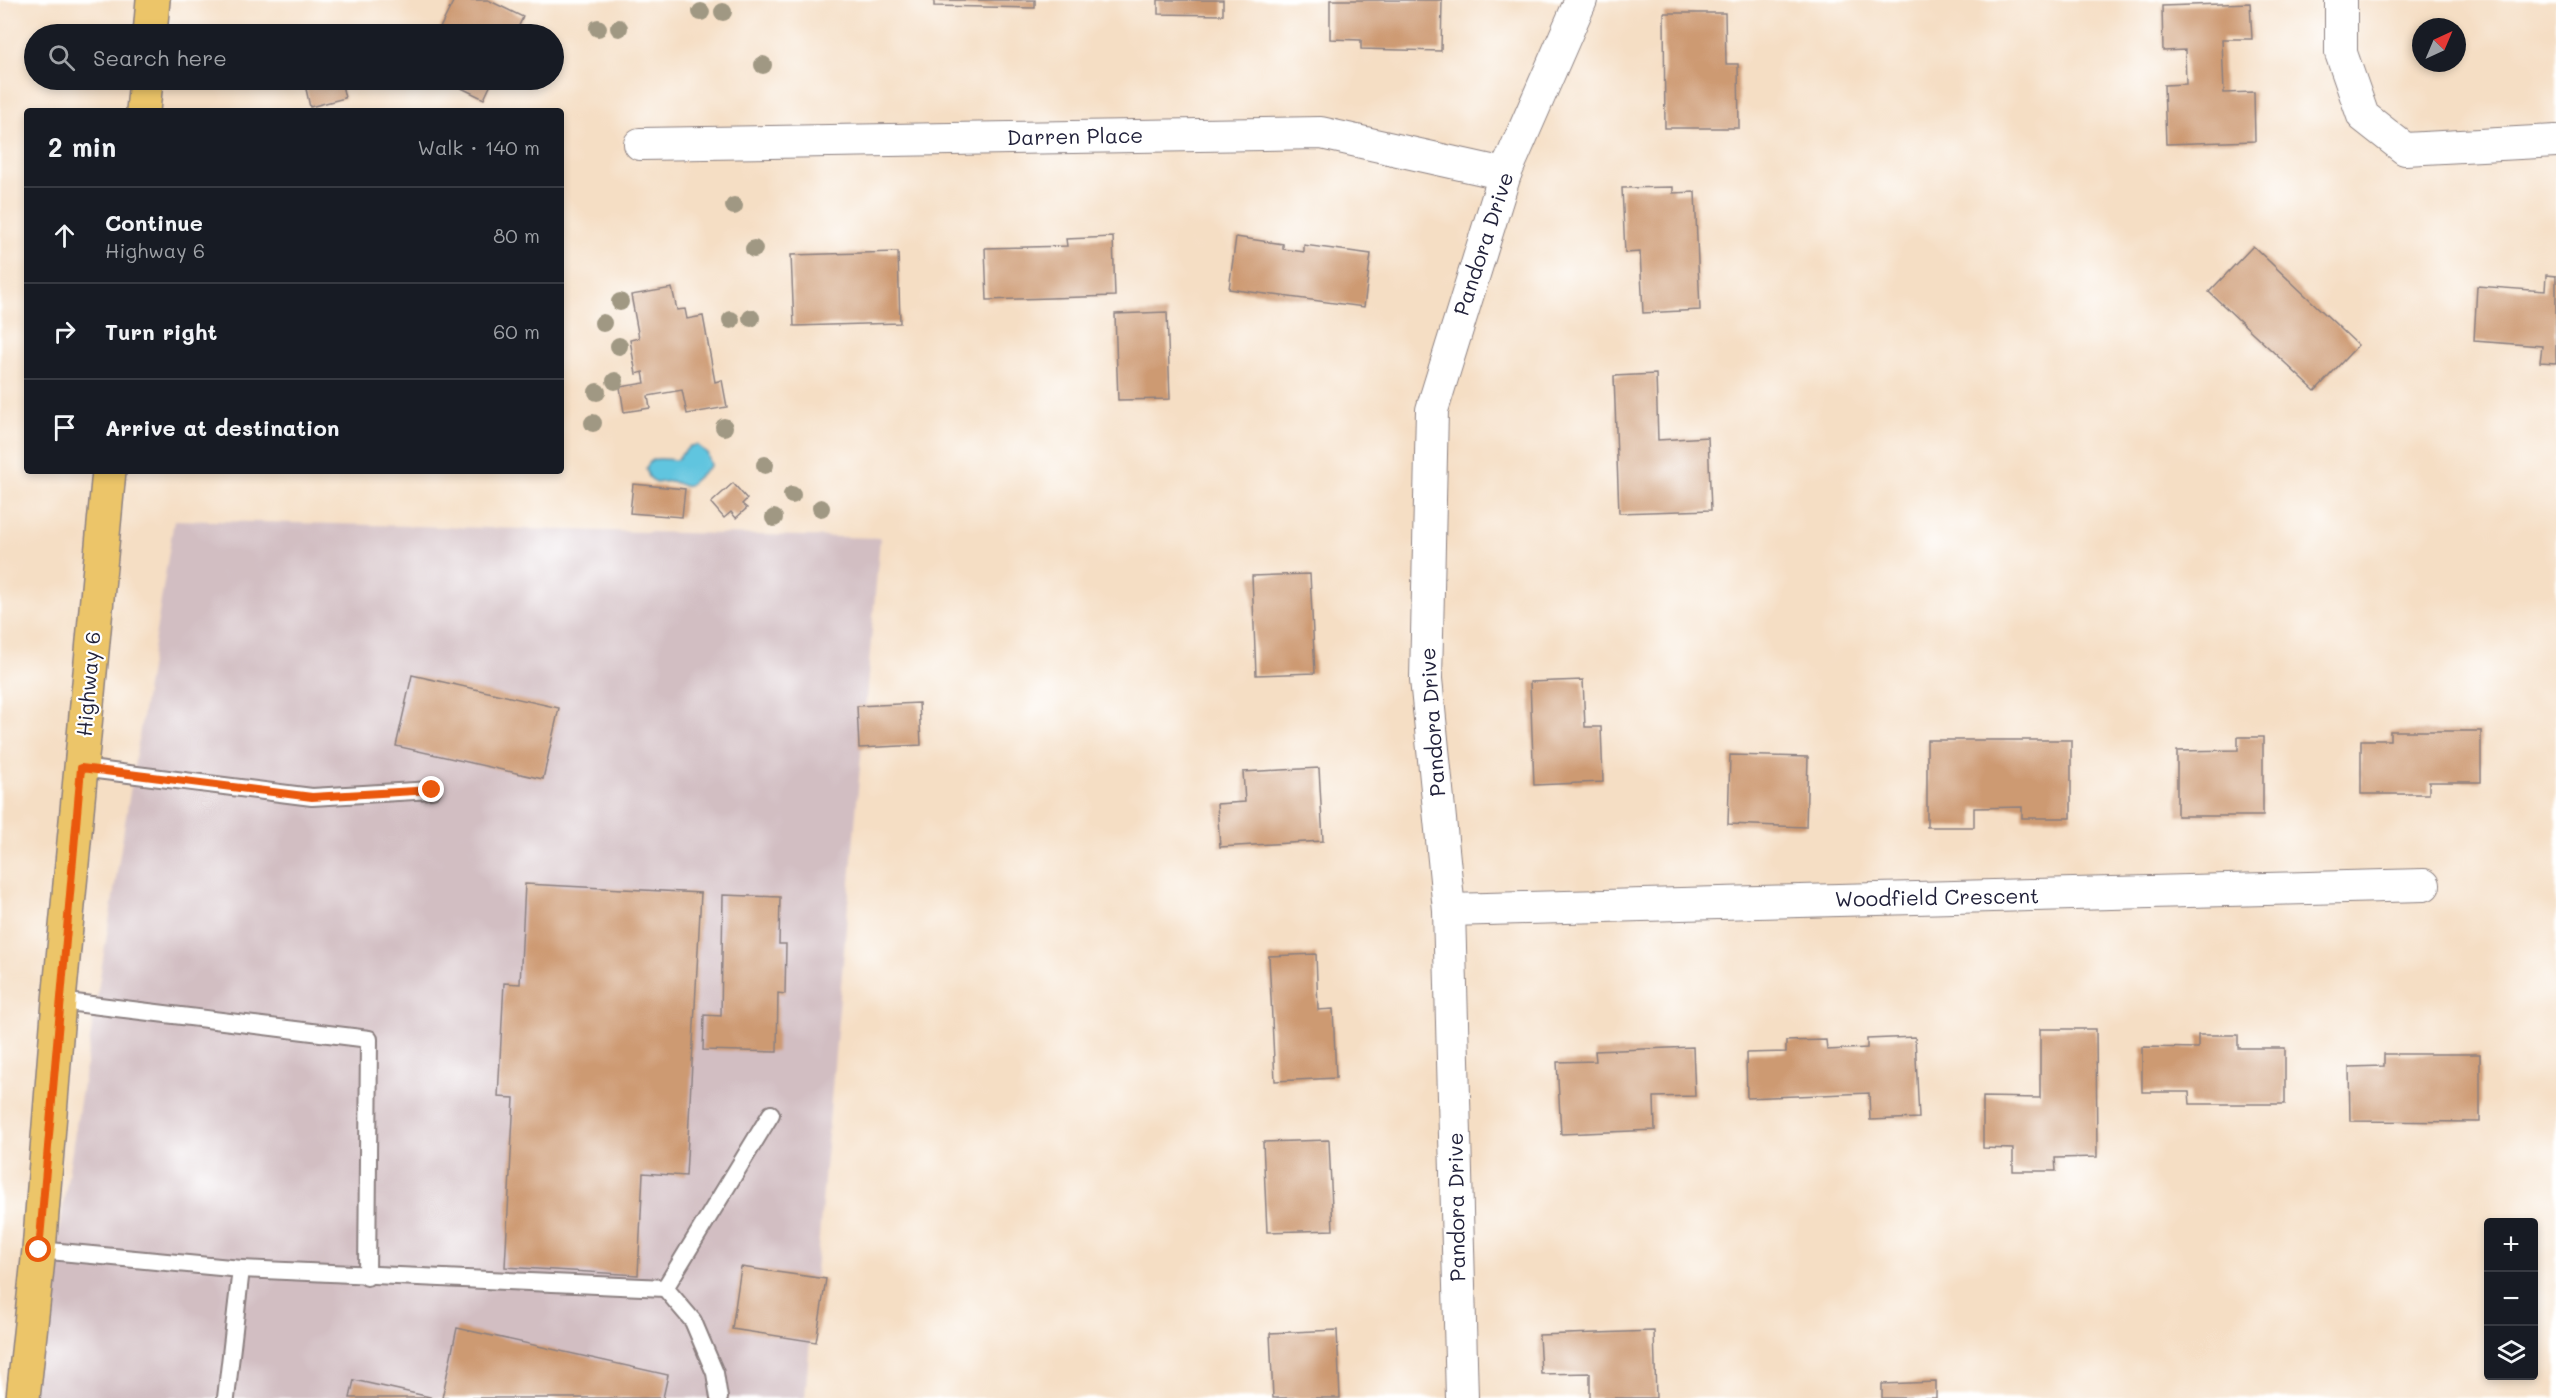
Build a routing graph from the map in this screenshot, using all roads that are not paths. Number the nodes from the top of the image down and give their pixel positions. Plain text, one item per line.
1 (153, 0) edge
2 (1581, 0) edge
3 (2341, 0) edge
4 (151, 24) edge
5 (145, 90) edge
6 (143, 108) edge
7 (2556, 141) edge
8 (640, 144) dead end
9 (1505, 174) junction
10 (109, 474) edge
11 (81, 768) junction
12 (432, 790) dead end
13 (2424, 885) dead end
14 (1449, 910) junction
15 (59, 1001) junction
16 (771, 1114) dead end
17 (39, 1250) junction
18 (241, 1269) junction
19 (367, 1277) junction
20 (665, 1288) junction
21 (23, 1398) edge
22 (226, 1398) edge
23 (719, 1398) edge
24 (1462, 1398) edge

1 - 4 main road
2 - 9 street, Pandora Drive
3 - 7 street
5 - 6 main road
8 - 9 street, Darren Place
9 - 14 street, Pandora Drive
10 - 11 main road, Highway 6
11 - 12 lane
11 - 15 main road, Highway 6
13 - 14 street, Woodfield Crescent
14 - 24 street, Pandora Drive
15 - 17 main road, Highway 6
15 - 19 lane
16 - 20 lane
17 - 18 lane
17 - 21 main road, Highway 6
18 - 19 lane
18 - 22 lane
19 - 20 lane
20 - 23 lane

